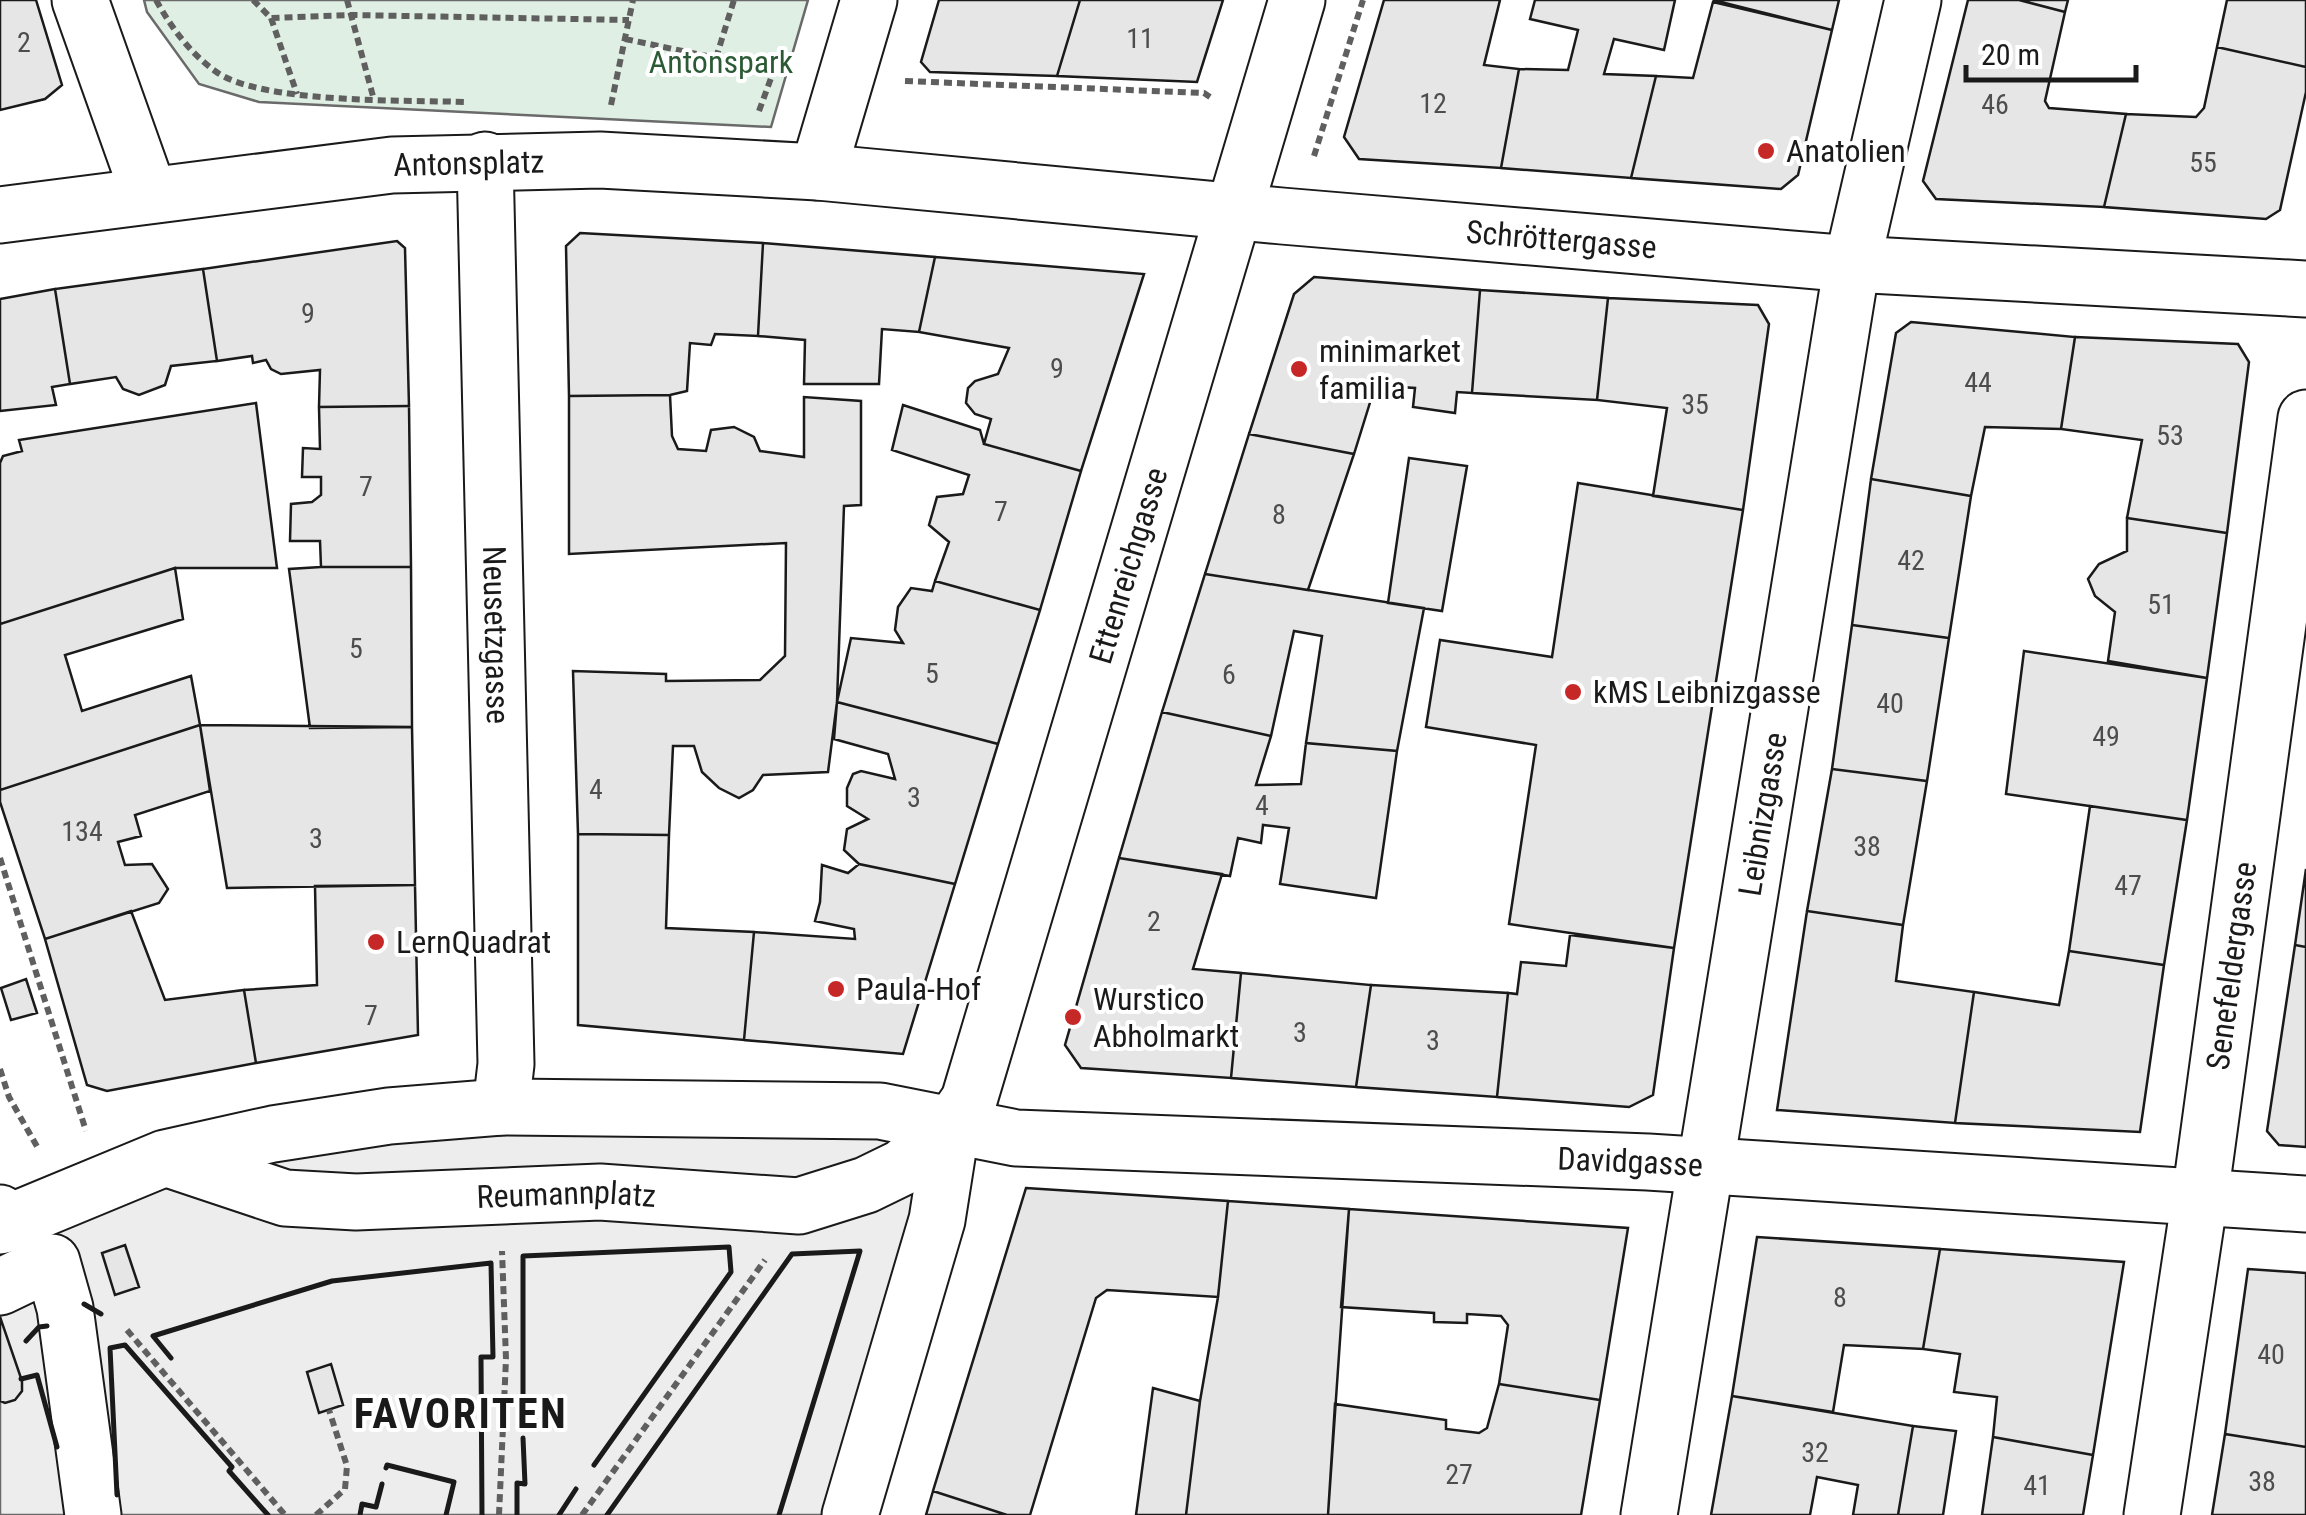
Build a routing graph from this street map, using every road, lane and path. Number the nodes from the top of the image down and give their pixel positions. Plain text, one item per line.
1 (80, 0) edge
2 (156, 0) edge
3 (253, 0) edge
4 (346, 0) edge
5 (634, 0) edge
6 (734, 0) edge
7 (869, 0) edge
8 (1297, 0) edge
9 (1913, 0) edge
10 (351, 15) junction
11 (272, 18) junction
12 (629, 20) junction
13 (625, 39) junction
14 (716, 58) junction
15 (774, 70) junction
16 (845, 79) junction
17 (297, 94) junction
18 (374, 98) junction
19 (472, 102) dead end
20 (629, 108) dead end
21 (758, 112) dead end
22 (1257, 132) junction
23 (1319, 146) dead end
24 (485, 160) junction
25 (392, 164) junction
26 (818, 172) junction
27 (149, 194) junction
28 (1235, 210) junction
29 (0, 215) edge
30 (1852, 264) junction
31 (2306, 290) edge
32 (2306, 418) edge
33 (0, 858) edge
34 (0, 1069) edge
35 (501, 1107) junction
36 (952, 1125) junction
37 (165, 1158) junction
38 (1706, 1166) junction
39 (52, 1180) junction
40 (2200, 1197) junction
41 (2306, 1204) edge
42 (1, 1221) edge
43 (502, 1242) dead end
44 (771, 1250) dead end
45 (0, 1287) edge
46 (122, 1324) dead end
47 (329, 1410) dead end
48 (93, 1515) edge
49 (285, 1515) edge
50 (316, 1515) edge
51 (499, 1515) edge
52 (582, 1515) edge
53 (850, 1515) edge
54 (1649, 1515) edge
55 (2152, 1515) edge

1 - 27 street
2 - 17 path
3 - 11 path
4 - 10 path
5 - 12 path
6 - 14 path
7 - 16 street
8 - 22 street, Ettenreichgasse
9 - 30 street, Leibnizgasse
10 - 11 path
10 - 12 path
10 - 18 path
11 - 17 path
12 - 13 path
13 - 14 path
13 - 20 path
14 - 15 path
15 - 16 path
15 - 21 path
16 - 22 path
16 - 26 street
17 - 18 path
18 - 19 path
18 - 25 path
22 - 23 path
22 - 28 street, Ettenreichgasse
24 - 25 street, Antonsplatz
24 - 26 street, Antonsplatz
24 - 35 street, Neusetzgasse
25 - 27 street, Antonsplatz
26 - 28 street, Schröttergasse
27 - 29 street
28 - 30 street, Schröttergasse
28 - 36 street, Ettenreichgasse
30 - 31 street, Schröttergasse
30 - 38 street, Leibnizgasse
32 - 40 street, Senefeldergasse
33 - 39 path
34 - 39 path
35 - 36 street
35 - 37 street
36 - 37 street, Reumannplatz
36 - 38 street, Davidgasse
36 - 53 street
37 - 39 street
38 - 40 street, Davidgasse
38 - 54 street, Leibnizgasse
39 - 42 street
40 - 41 street, Davidgasse
40 - 55 street, Senefeldergasse
43 - 51 path
44 - 52 path
45 - 48 street
46 - 49 path
47 - 50 path

